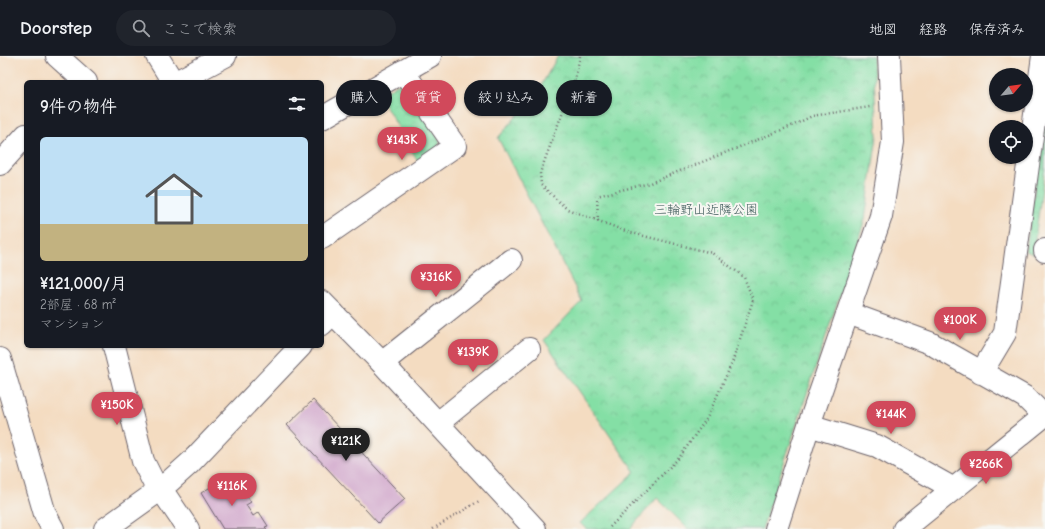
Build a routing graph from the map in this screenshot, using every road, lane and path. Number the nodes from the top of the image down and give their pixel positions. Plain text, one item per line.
1 (57, 56) edge
2 (157, 56) edge
3 (225, 56) edge
4 (430, 56) edge
5 (580, 56) edge
6 (889, 56) edge
7 (1043, 56) edge
8 (403, 72) junction
9 (80, 80) edge
10 (174, 80) edge
11 (179, 80) edge
12 (891, 104) junction
13 (324, 117) edge
14 (22, 147) edge
15 (0, 164) edge
16 (598, 221) junction
17 (324, 237) edge
18 (511, 260) dead end
19 (326, 313) edge
20 (848, 313) junction
21 (115, 348) edge
22 (299, 348) edge
23 (530, 349) dead end
24 (0, 359) edge
25 (382, 363) junction
26 (981, 373) junction
27 (1044, 415) edge
28 (438, 423) junction
29 (809, 425) junction
30 (954, 489) junction
31 (160, 490) junction
32 (479, 501) dead end
33 (53, 529) edge
34 (105, 529) edge
35 (188, 529) edge
36 (433, 529) edge
37 (534, 529) edge
38 (608, 529) edge
39 (776, 529) edge
40 (904, 529) edge

1 - 9 street
2 - 10 street
3 - 11 street
4 - 8 street
5 - 16 path
6 - 12 street
7 - 26 street
8 - 13 street
8 - 17 street
12 - 16 path
12 - 20 street
14 - 15 street
16 - 38 path
18 - 25 street
19 - 25 street
20 - 26 street
20 - 29 street
21 - 31 street
22 - 31 street
23 - 28 street
24 - 33 street
25 - 28 street
26 - 27 street
27 - 30 street
28 - 37 street
29 - 30 street
29 - 39 street
30 - 40 street
31 - 34 street
31 - 35 street
32 - 36 path

